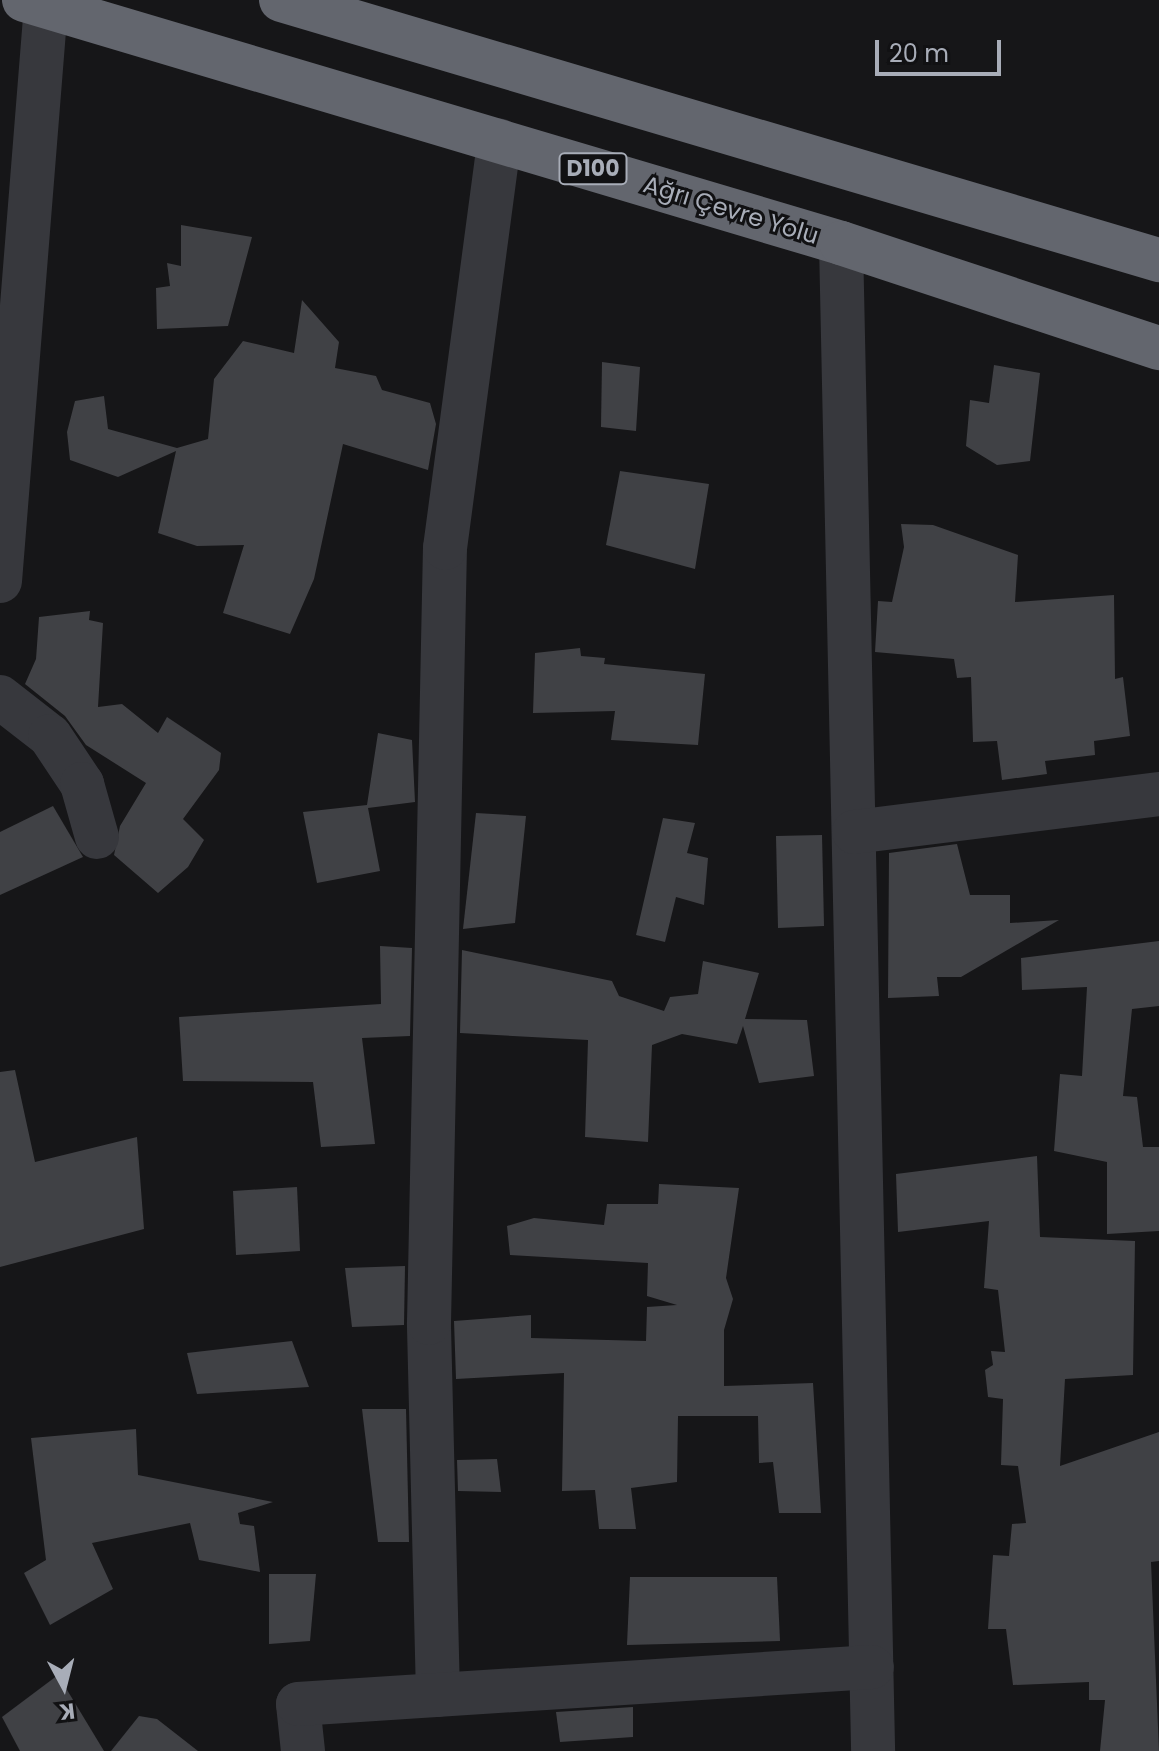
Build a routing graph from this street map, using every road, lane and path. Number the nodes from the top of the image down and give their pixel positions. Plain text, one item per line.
1 (281, 0) edge
2 (35, 3) edge
3 (499, 141) junction
4 (841, 243) junction
5 (1159, 260) edge
6 (1159, 348) edge
7 (0, 581) edge
8 (0, 697) edge
9 (1159, 794) edge
10 (854, 832) junction
11 (97, 837) dead end
12 (872, 1667) junction
13 (438, 1695) junction
14 (303, 1751) edge
15 (873, 1751) edge

1 - 5 highway
2 - 3 highway, Ağrı Çevre Yolu / D100
2 - 7 street
3 - 4 highway, Ağrı Çevre Yolu / D100
3 - 13 street
4 - 6 highway, Ağrı Çevre Yolu / D100
4 - 10 street
8 - 11 street
9 - 10 street
10 - 12 street
12 - 13 street
12 - 15 street
13 - 14 street

